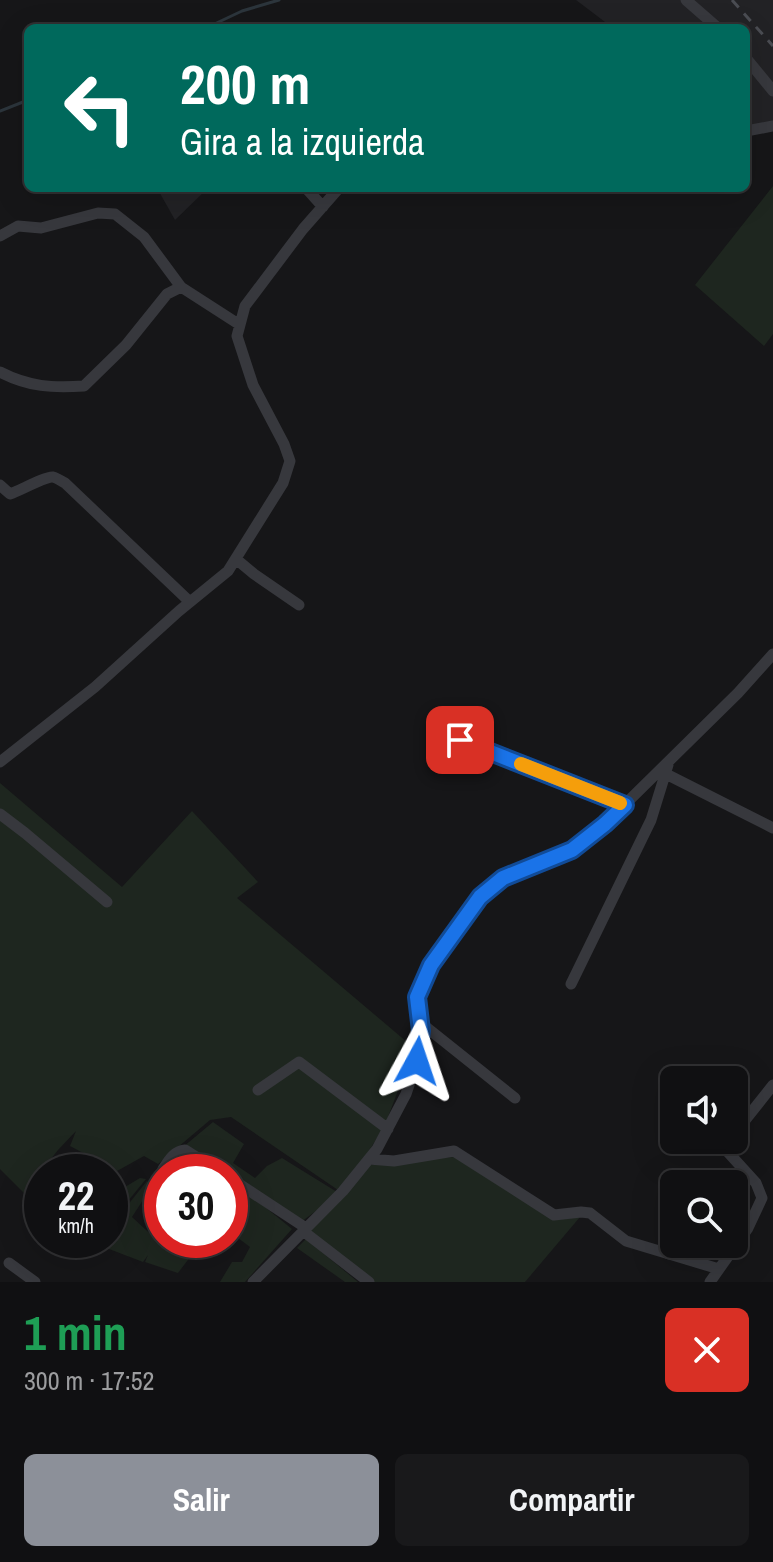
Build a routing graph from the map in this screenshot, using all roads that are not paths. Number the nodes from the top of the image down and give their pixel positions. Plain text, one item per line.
1 (686, 0) edge
2 (713, 24) edge
3 (750, 63) edge
4 (773, 91) edge
5 (773, 126) edge
6 (750, 130) edge
7 (310, 192) edge
8 (336, 192) edge
9 (323, 207) junction
10 (0, 236) edge
11 (181, 287) junction
12 (240, 325) junction
13 (0, 372) edge
14 (0, 485) edge
15 (236, 559) junction
16 (190, 602) junction
17 (299, 605) dead end
18 (773, 654) edge
19 (460, 740) dead end
20 (670, 761) junction
21 (0, 762) edge
22 (666, 774) junction
23 (625, 805) junction
24 (0, 814) edge
25 (773, 828) edge
26 (107, 902) dead end
27 (571, 984) dead end
28 (421, 1023) junction
29 (773, 1085) edge
30 (258, 1090) dead end
31 (515, 1098) dead end
32 (748, 1116) edge
33 (388, 1129) junction
34 (730, 1154) edge
35 (369, 1159) junction
36 (248, 1194) edge
37 (305, 1230) junction
38 (9, 1263) dead end
39 (719, 1269) junction
40 (35, 1282) edge
41 (253, 1282) edge
42 (369, 1282) edge
43 (710, 1282) edge

1 - 2 street
3 - 4 street
5 - 6 street
7 - 9 street
8 - 9 street
9 - 12 street
10 - 11 street
11 - 12 street
11 - 13 street
12 - 15 street
14 - 16 street
15 - 16 street
15 - 17 street
16 - 21 street
18 - 20 street
19 - 23 street
20 - 22 street
20 - 23 street
22 - 25 street
22 - 27 street
23 - 28 street
24 - 26 street
28 - 31 street
28 - 33 street
29 - 32 street
30 - 33 street
33 - 35 street
34 - 39 street
35 - 37 street
35 - 39 street
36 - 37 street
37 - 41 street
37 - 42 street
38 - 40 street
39 - 43 street

